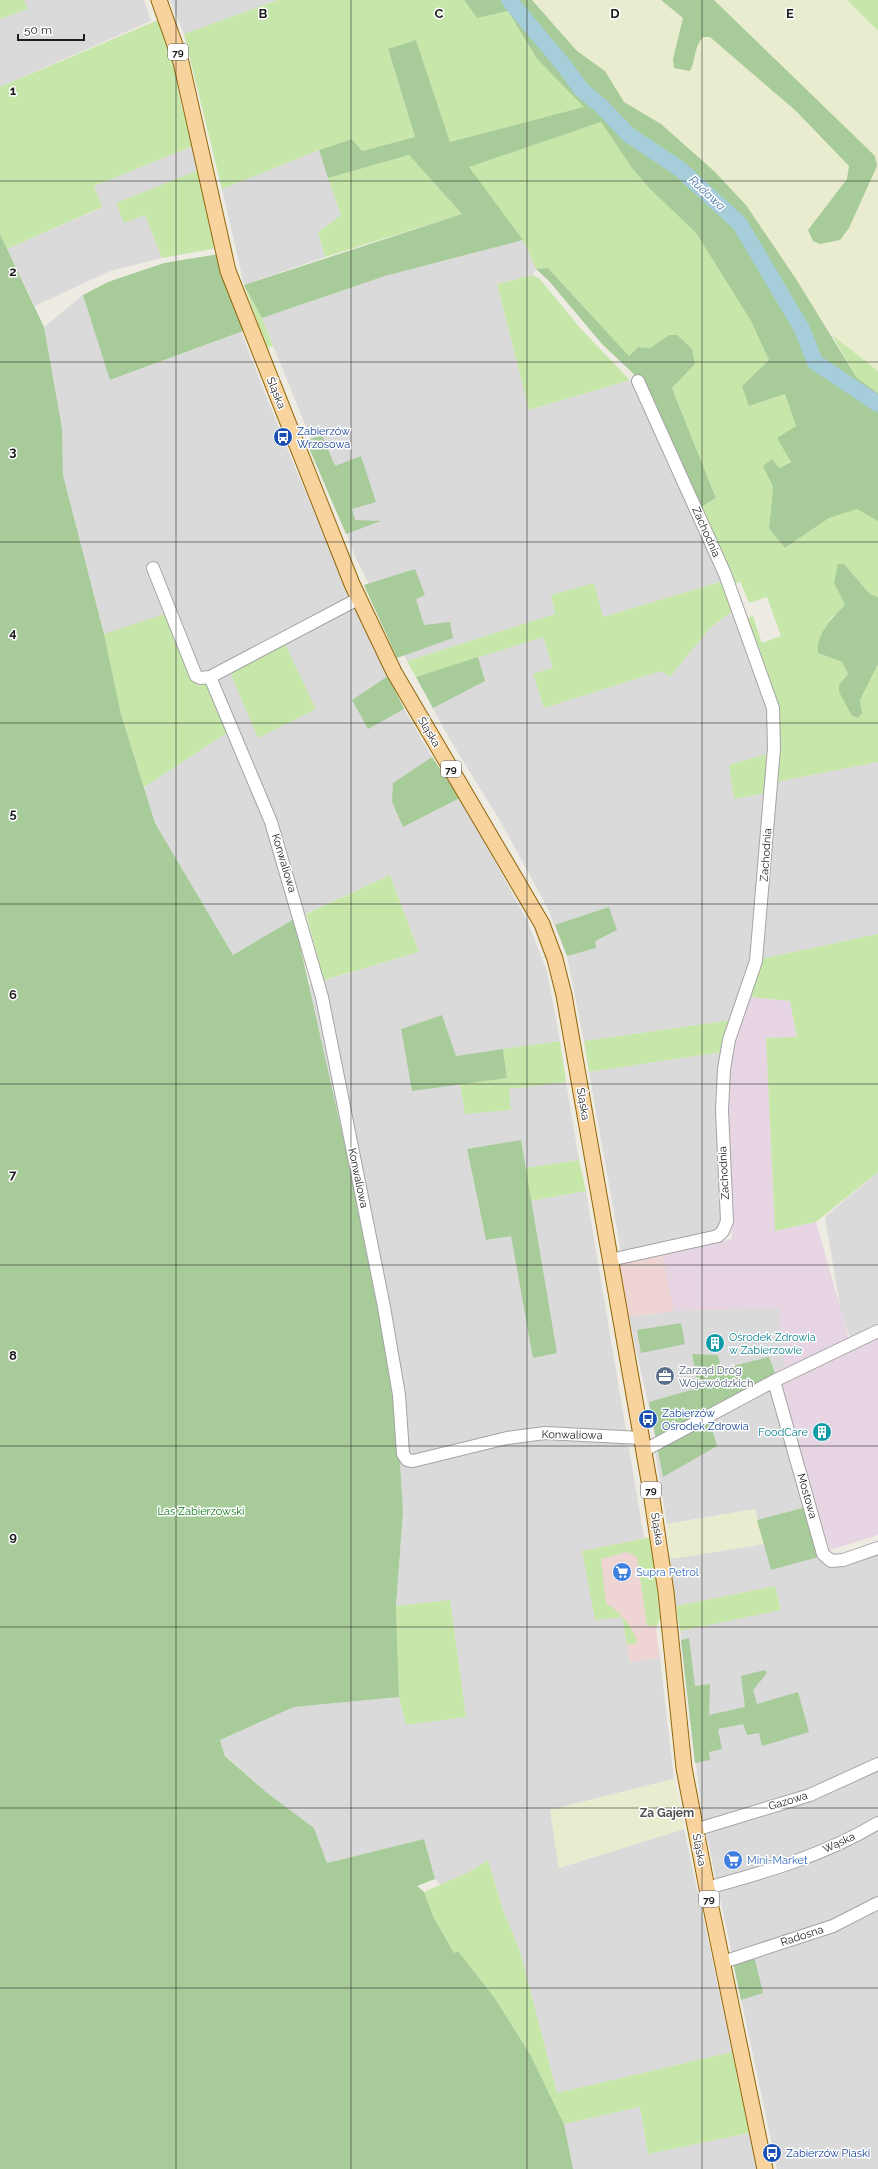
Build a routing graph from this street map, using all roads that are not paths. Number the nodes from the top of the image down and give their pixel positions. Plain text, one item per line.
1 (159, 0) edge
2 (638, 381) dead end
3 (153, 568) dead end
4 (358, 599) junction
5 (210, 677) junction
6 (610, 1260) junction
7 (878, 1331) edge
8 (774, 1381) junction
9 (642, 1445) junction
10 (878, 1548) edge
11 (878, 1764) edge
12 (878, 1823) edge
13 (695, 1830) junction
14 (707, 1888) junction
15 (878, 1903) edge
16 (722, 1962) junction
17 (765, 2169) edge

1 - 4 main road, Śląska / 79
2 - 6 street, Zachodnia
3 - 5 street
4 - 5 street
4 - 6 main road, Śląska / 79
5 - 9 street, Konwaliowa
6 - 9 main road, Śląska / 79
7 - 8 street
8 - 9 street
8 - 10 street, Mostowa
9 - 13 main road, Śląska / 79
11 - 13 street, Gazowa
12 - 14 street, Wąska
13 - 14 main road, Śląska / 79
14 - 16 main road, Śląska / 79
15 - 16 street, Radosna
16 - 17 main road, Śląska / 79

